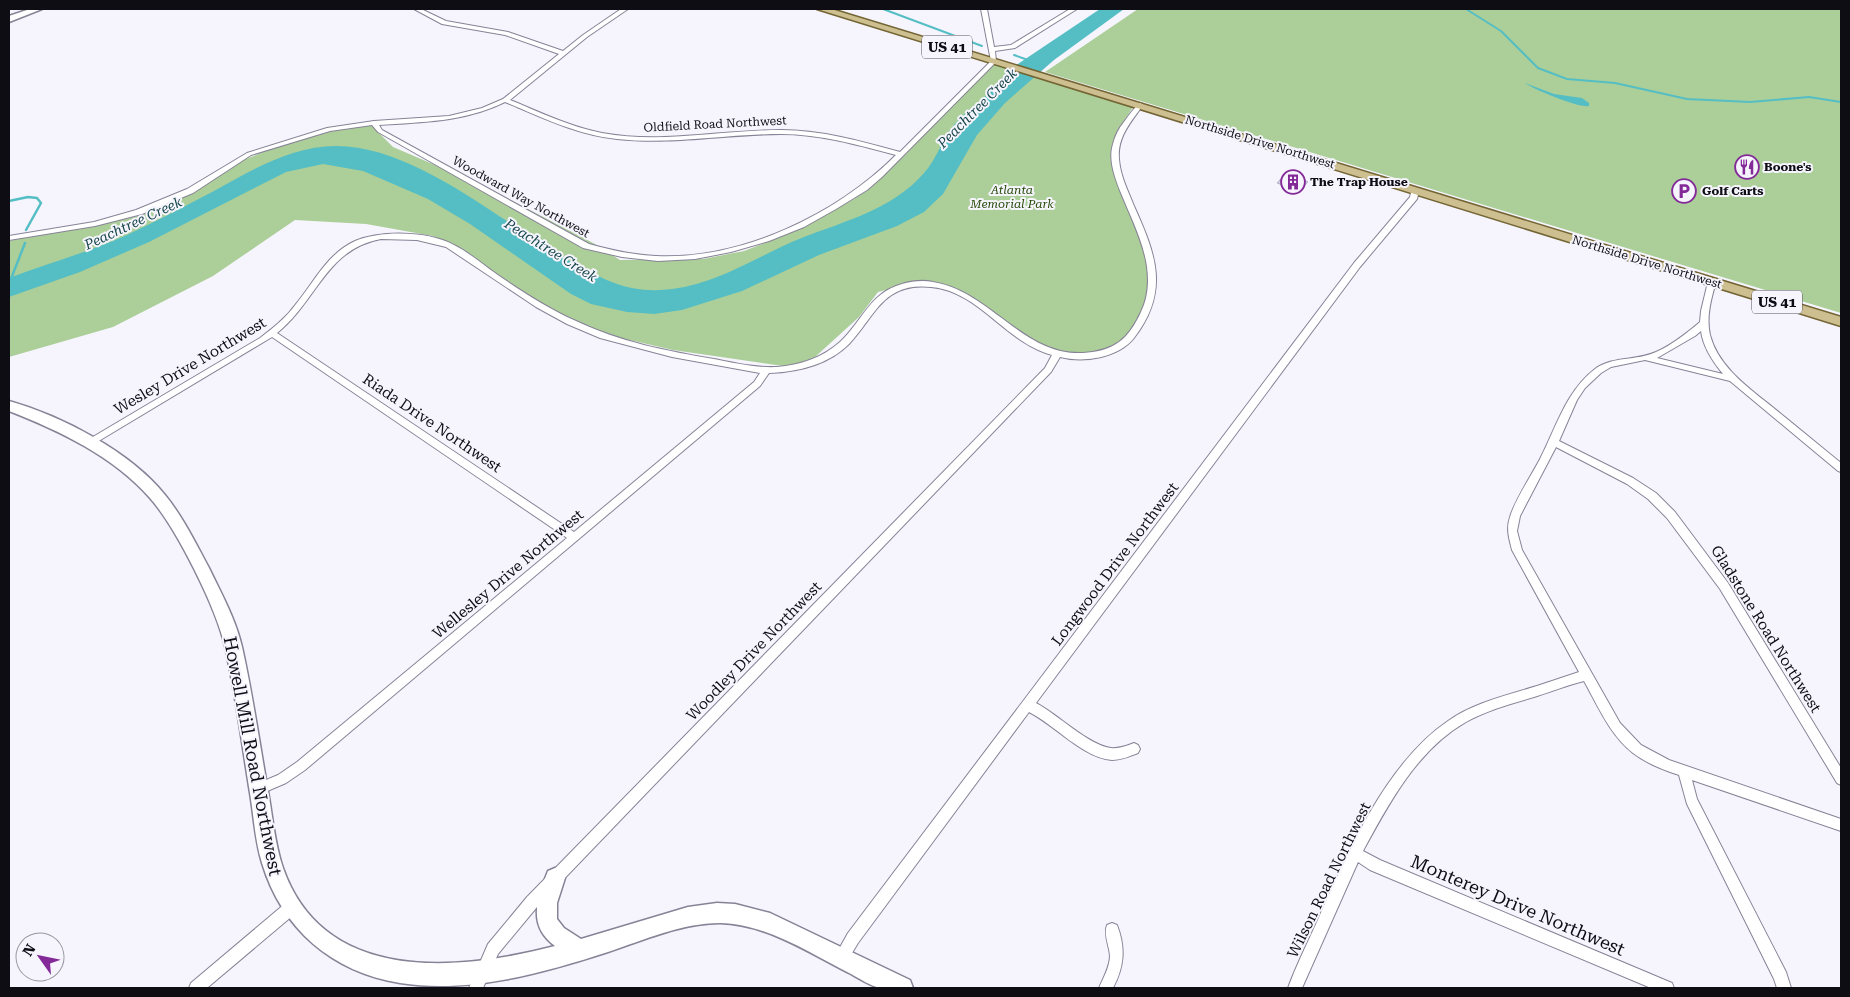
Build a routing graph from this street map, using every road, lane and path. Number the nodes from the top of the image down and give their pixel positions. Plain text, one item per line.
1 (38, 9) edge
2 (417, 9) edge
3 (625, 9) edge
4 (822, 9) edge
5 (984, 9) edge
6 (1074, 9) edge
7 (9, 19) edge
8 (993, 48) junction
9 (563, 53) junction
10 (994, 61) junction
11 (1066, 83) joint
12 (505, 100) junction
13 (1140, 105) junction
14 (374, 123) junction
15 (901, 154) junction
16 (1415, 190) junction
17 (9, 238) edge
18 (1712, 282) junction
19 (1841, 322) edge
20 (1703, 324) junction
21 (271, 333) junction
22 (1057, 354) junction
23 (1648, 358) junction
24 (766, 370) junction
25 (1733, 379) junction
26 (9, 406) edge
27 (1554, 442) junction
28 (89, 443) junction
29 (1841, 468) edge
30 (575, 538) junction
31 (1587, 676) junction
32 (1028, 705) junction
33 (1134, 749) dead end
34 (1684, 772) junction
35 (1841, 779) edge
36 (258, 789) junction
37 (1841, 825) edge
38 (1356, 854) junction
39 (555, 878) junction
40 (292, 907) junction
41 (1112, 930) dead end
42 (579, 950) junction
43 (841, 958) junction
44 (479, 981) edge
45 (424, 983) edge
46 (196, 988) edge
47 (902, 988) edge
48 (1106, 988) edge
49 (1295, 988) edge
50 (1667, 988) edge
51 (1784, 988) edge

1 - 7 main road
2 - 9 street
3 - 9 street
4 - 10 main road, Northside Drive Northwest / US 41
5 - 8 street
6 - 8 street
8 - 10 street
9 - 12 street
10 - 11 main road, Northside Drive Northwest / US 41
10 - 15 street, Woodward Way Northwest
11 - 13 main road, Northside Drive Northwest / US 41
12 - 14 street
12 - 15 street, Oldfield Road Northwest
13 - 16 main road, Northside Drive Northwest / US 41
13 - 22 street, Wesley Drive Northwest
14 - 15 street, Woodward Way Northwest
14 - 17 street
16 - 18 main road, Northside Drive Northwest / US 41
16 - 32 street, Longwood Drive Northwest
18 - 19 main road, Northside Drive Northwest / US 41
18 - 20 street
20 - 23 street
20 - 25 street
21 - 24 street, Wesley Drive Northwest
21 - 28 street, Wesley Drive Northwest
21 - 30 street, Riada Drive Northwest
22 - 24 street, Wesley Drive Northwest
22 - 39 street, Woodley Drive Northwest
23 - 25 street
23 - 27 street
24 - 30 street, Wellesley Drive Northwest
25 - 29 street
26 - 28 main road, Howell Mill Road Northwest
27 - 31 street
27 - 35 street, Gladstone Road Northwest
28 - 36 main road, Howell Mill Road Northwest
30 - 36 street, Wellesley Drive Northwest
31 - 34 street
31 - 38 street, Wilson Road Northwest
32 - 33 street
32 - 43 street, Longwood Drive Northwest
34 - 37 street
34 - 51 street
36 - 40 main road, Howell Mill Road Northwest
38 - 49 street, Wilson Road Northwest
38 - 50 street, Monterey Drive Northwest
39 - 42 main road
39 - 44 street, Woodley Drive Northwest
40 - 45 main road, Howell Mill Road Northwest
40 - 46 street
41 - 48 street
42 - 43 main road, Howell Mill Road Northwest
42 - 44 main road, Howell Mill Road Northwest
43 - 47 main road, Howell Mill Road Northwest
44 - 45 main road, Howell Mill Road Northwest

